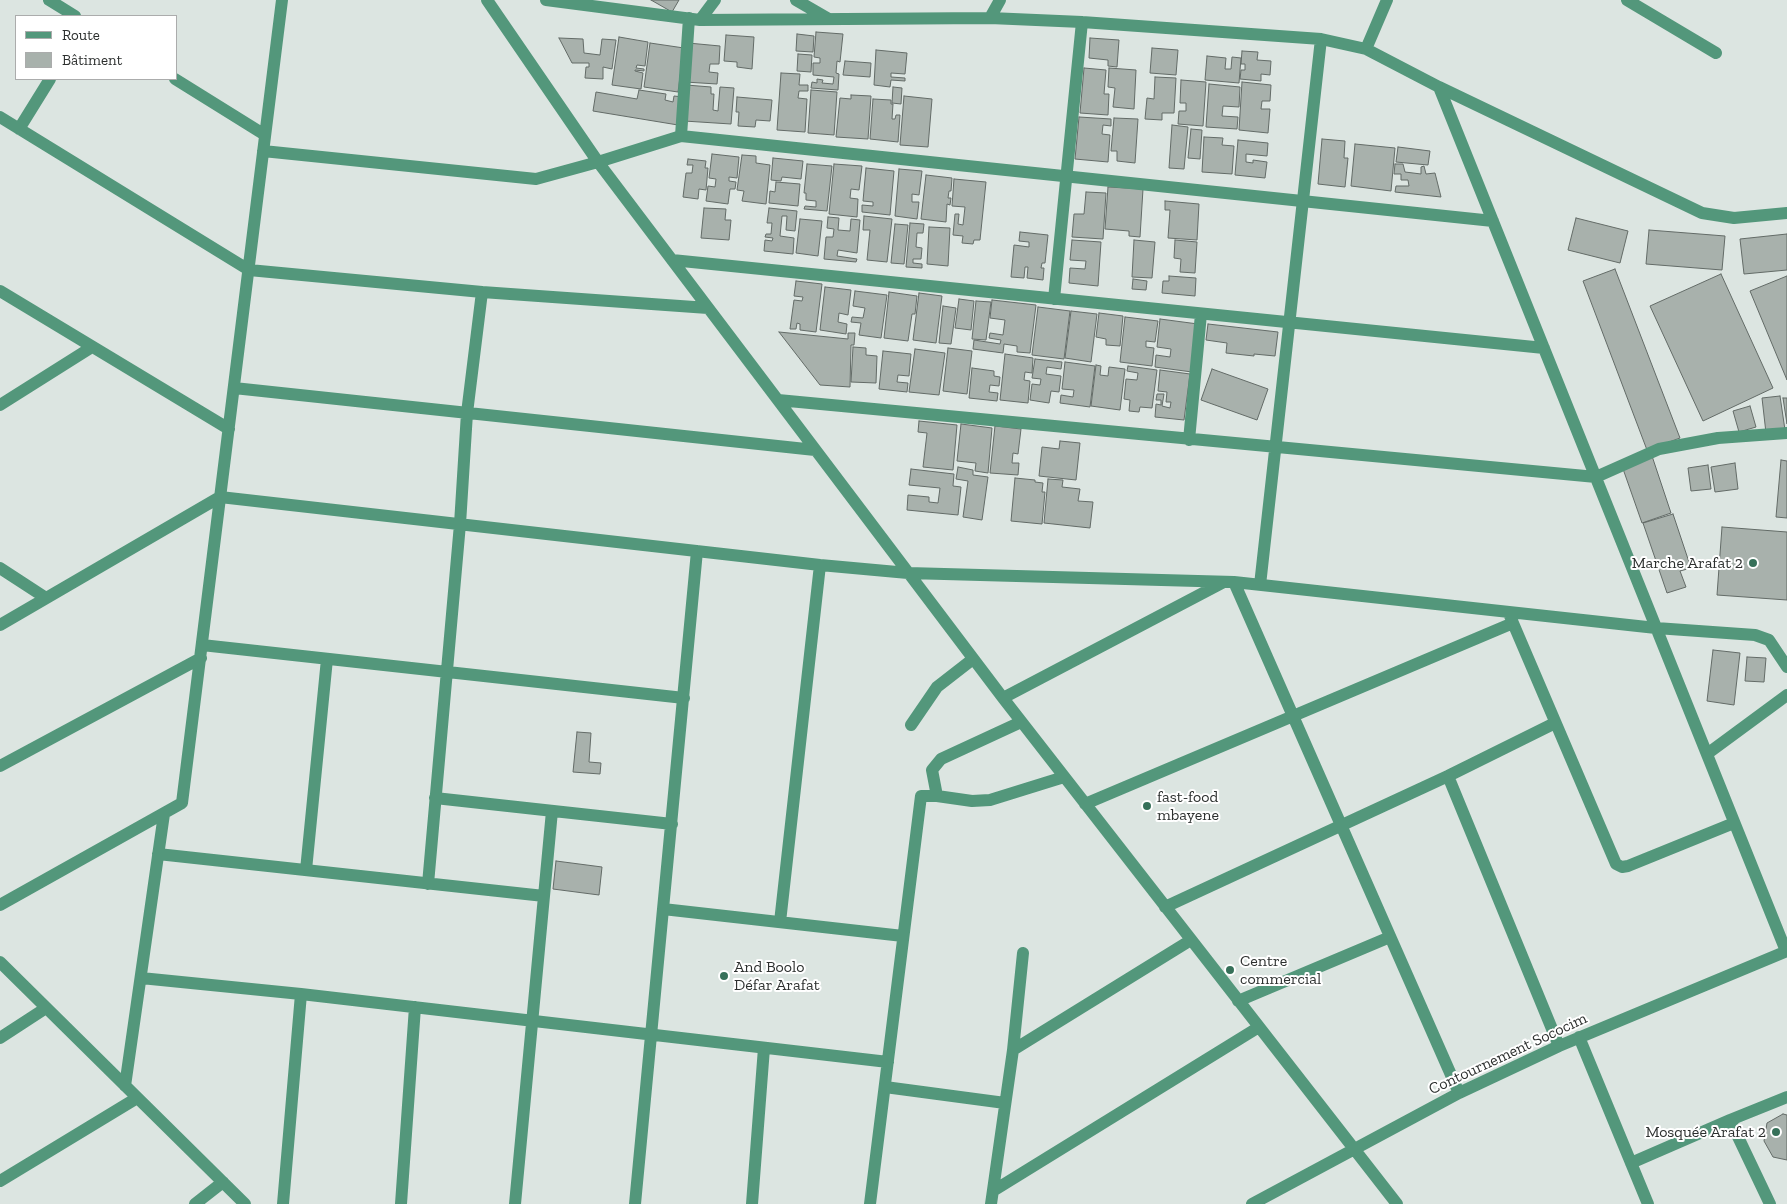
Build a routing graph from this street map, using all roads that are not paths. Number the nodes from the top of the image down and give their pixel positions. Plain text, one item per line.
1 (49, 0) edge
2 (282, 0) edge
3 (487, 0) edge
4 (546, 0) edge
5 (715, 0) edge
6 (796, 0) edge
7 (1000, 0) edge
8 (1387, 0) edge
9 (1627, 0) edge
10 (73, 15) edge
11 (990, 18) junction
12 (694, 19) junction
13 (829, 19) junction
14 (1082, 22) junction
15 (1320, 39) junction
16 (1366, 49) junction
17 (1716, 53) dead end
18 (49, 80) edge
19 (177, 80) edge
20 (1439, 87) junction
21 (0, 117) edge
22 (19, 129) junction
23 (265, 135) junction
24 (681, 136) junction
25 (263, 151) junction
26 (598, 162) junction
27 (1067, 177) junction
28 (1302, 202) junction
29 (1787, 213) edge
30 (1493, 222) junction
31 (672, 260) junction
32 (248, 270) junction
33 (0, 291) edge
34 (482, 292) junction
35 (1054, 299) junction
36 (708, 308) junction
37 (1201, 314) junction
38 (1289, 322) junction
39 (92, 347) junction
40 (1544, 348) junction
41 (234, 388) junction
42 (3, 400) edge
43 (778, 400) junction
44 (467, 413) junction
45 (229, 429) junction
46 (1787, 433) edge
47 (1189, 440) junction
48 (1275, 448) junction
49 (815, 450) junction
50 (1596, 477) junction
51 (220, 497) junction
52 (460, 524) junction
53 (697, 551) junction
54 (820, 565) junction
55 (0, 568) edge
56 (908, 573) junction
57 (1229, 582) junction
58 (1260, 585) junction
59 (46, 598) junction
60 (1510, 617) junction
61 (0, 625) edge
62 (1656, 628) junction
63 (201, 652) junction
64 (327, 659) junction
65 (973, 659) junction
66 (1787, 667) edge
67 (447, 672) junction
68 (1787, 694) edge
69 (684, 698) junction
70 (1002, 698) junction
71 (1293, 716) junction
72 (1021, 722) junction
73 (1555, 723) junction
74 (911, 725) dead end
75 (1707, 754) junction
76 (0, 766) edge
77 (1448, 776) junction
78 (1064, 777) junction
79 (937, 796) junction
80 (435, 798) junction
81 (1085, 804) junction
82 (552, 811) junction
83 (164, 814) junction
84 (1734, 823) junction
85 (672, 824) junction
86 (1341, 824) junction
87 (158, 854) junction
88 (306, 870) junction
89 (428, 884) junction
90 (544, 896) junction
91 (0, 904) edge
92 (1165, 907) junction
93 (663, 909) junction
94 (780, 922) junction
95 (903, 936) junction
96 (1390, 937) junction
97 (1191, 940) junction
98 (1786, 951) edge
99 (1023, 953) dead end
100 (0, 962) edge
101 (141, 978) junction
102 (301, 994) junction
103 (1238, 1001) junction
104 (416, 1007) junction
105 (46, 1008) junction
106 (531, 1021) junction
107 (1259, 1027) junction
108 (651, 1035) junction
109 (1579, 1037) junction
110 (0, 1038) edge
111 (1560, 1046) junction
112 (764, 1048) junction
113 (1013, 1050) junction
114 (888, 1062) junction
115 (125, 1086) junction
116 (885, 1087) junction
117 (1459, 1093) junction
118 (1787, 1097) edge
119 (137, 1098) junction
120 (1005, 1103) junction
121 (1730, 1120) junction
122 (1354, 1149) junction
123 (1631, 1163) junction
124 (0, 1181) edge
125 (223, 1182) junction
126 (992, 1198) edge
127 (195, 1204) edge
128 (245, 1204) edge
129 (283, 1204) edge
130 (401, 1204) edge
131 (515, 1204) edge
132 (635, 1204) edge
133 (752, 1204) edge
134 (870, 1204) edge
135 (1252, 1204) edge
136 (1397, 1204) edge
137 (1648, 1204) edge
138 (1770, 1204) edge

1 - 10 street
2 - 23 street
3 - 26 street
4 - 12 street
5 - 12 street
6 - 13 street
7 - 11 street
8 - 16 street
9 - 17 street
11 - 13 street
11 - 14 street
12 - 13 street
12 - 24 street
14 - 15 street
14 - 27 street
15 - 16 street
15 - 28 street
16 - 20 street
18 - 22 street
19 - 23 street
20 - 29 street
20 - 30 street
21 - 22 street
22 - 32 street
23 - 25 street
24 - 26 street
24 - 27 street
25 - 26 street
25 - 32 street
26 - 31 street
27 - 28 street
27 - 35 street
28 - 30 street
28 - 38 street
30 - 40 street
31 - 35 street
31 - 36 street
32 - 34 street
32 - 41 street
33 - 39 street
34 - 36 street
34 - 44 street
35 - 37 street
36 - 43 street
37 - 38 street
37 - 47 street
38 - 40 street
38 - 48 street
39 - 42 street
39 - 45 street
40 - 50 street
41 - 44 street
41 - 45 street
43 - 47 street
43 - 49 street
44 - 49 street
44 - 52 street
45 - 51 street
46 - 50 street
47 - 48 street
48 - 50 street
48 - 58 street
49 - 56 street
50 - 62 street
51 - 52 street
51 - 59 street
51 - 63 street
52 - 53 street
52 - 67 street
53 - 54 street
53 - 69 street
54 - 56 street
54 - 94 street
55 - 59 street
56 - 57 street
56 - 65 street
57 - 58 street
57 - 70 street
57 - 71 street
58 - 60 street
59 - 61 street
60 - 62 street
60 - 71 street
60 - 73 street
62 - 66 street
62 - 75 street
63 - 64 street
63 - 76 street
63 - 83 street
64 - 67 street
64 - 88 street
65 - 70 street
65 - 74 street
67 - 69 street
67 - 80 street
68 - 75 street
69 - 85 street
70 - 72 street
71 - 81 street
71 - 86 street
72 - 78 street
72 - 79 street
73 - 77 street
73 - 84 street
75 - 84 street
77 - 86 street
77 - 111 street
78 - 79 street
78 - 81 street
79 - 95 street
80 - 82 street
80 - 89 street
81 - 92 street
82 - 85 street
82 - 90 street
83 - 87 street
83 - 91 street
84 - 98 street
85 - 93 street
86 - 92 street
86 - 96 street
87 - 88 street
87 - 101 street
88 - 89 street
89 - 90 street
90 - 106 street
92 - 97 street
93 - 94 street
93 - 108 street
94 - 95 street
95 - 114 street
96 - 103 street
96 - 117 street
97 - 103 street
97 - 113 street
98 - 109 street, Contournement Sococim
99 - 113 street
100 - 105 street
101 - 102 street
101 - 115 street
102 - 104 street
102 - 129 street
103 - 107 street
104 - 106 street
104 - 130 street
105 - 110 street
105 - 115 street
106 - 108 street
106 - 131 street
107 - 122 street
107 - 126 street
108 - 112 street
108 - 132 street
109 - 111 street, Contournement Sococim
109 - 123 street
111 - 117 street, Contournement Sococim
112 - 114 street
112 - 133 street
113 - 120 street
114 - 116 street
115 - 119 street
116 - 120 street
116 - 134 street
117 - 122 street, Contournement Sococim
118 - 121 street
119 - 124 street
119 - 125 street
120 - 126 street
121 - 123 street
121 - 138 street
122 - 135 street, Contournement Sococim
122 - 136 street
123 - 137 street
125 - 127 street
125 - 128 street

